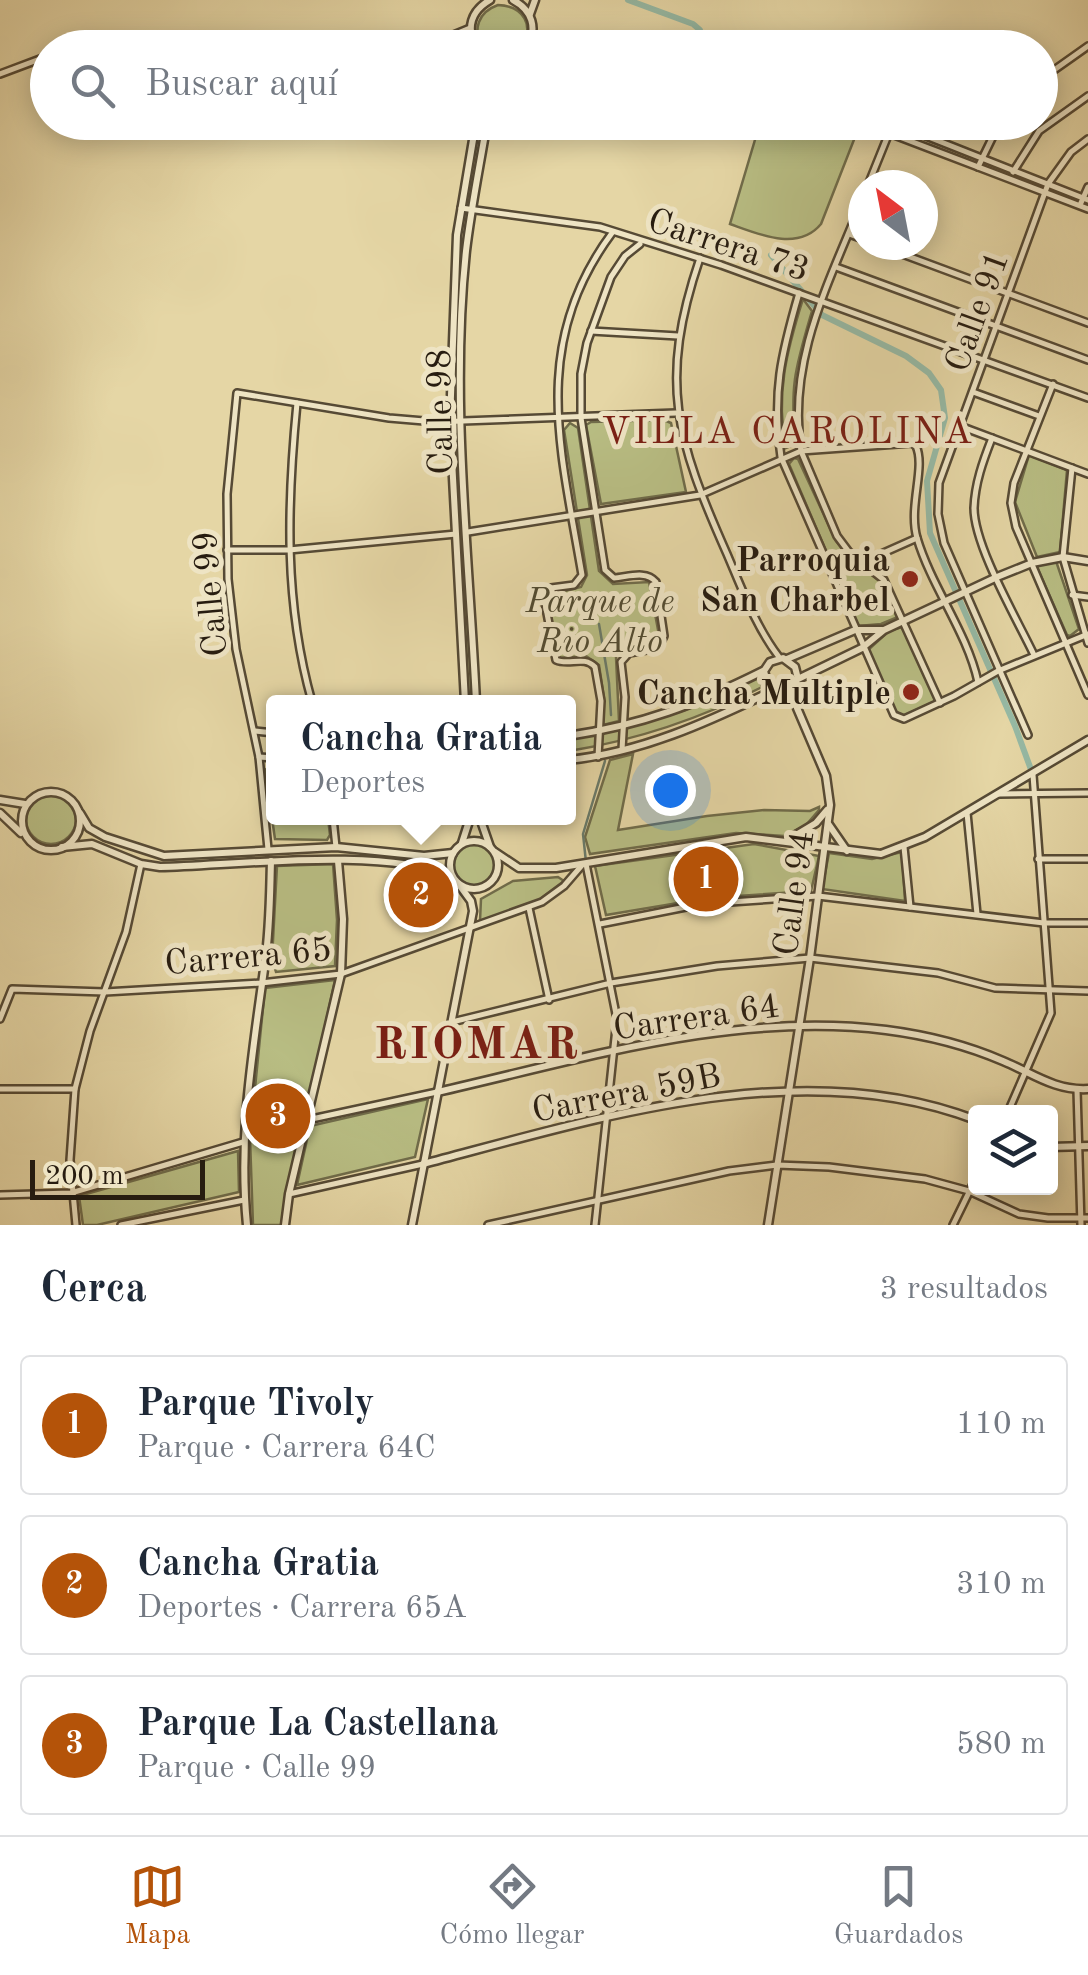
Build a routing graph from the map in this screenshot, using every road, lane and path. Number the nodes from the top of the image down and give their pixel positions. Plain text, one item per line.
1 (490, 0) edge
2 (513, 0) edge
3 (535, 0) edge
4 (530, 16) junction
5 (470, 28) joint
6 (466, 30) edge
7 (533, 30) edge
8 (1088, 46) edge
9 (30, 63) edge
10 (1058, 67) edge
11 (0, 74) edge
12 (1088, 96) edge
13 (1058, 117) edge
14 (1088, 138) edge
15 (473, 140) edge
16 (484, 140) edge
17 (886, 140) edge
18 (907, 140) edge
19 (935, 140) edge
20 (991, 140) edge
21 (1033, 140) edge
22 (982, 159) junction
23 (978, 167) junction
24 (874, 170) edge
25 (1012, 176) junction
26 (1048, 184) junction
27 (1088, 188) edge
28 (1046, 192) junction
29 (1084, 201) edge
30 (461, 208) junction
31 (1088, 208) edge
32 (472, 209) junction
33 (613, 232) junction
34 (848, 237) edge
35 (643, 243) junction
36 (700, 258) junction
37 (920, 260) edge
38 (836, 267) junction
39 (1009, 292) junction
40 (802, 294) junction
41 (821, 303) junction
42 (1088, 323) edge
43 (996, 326) junction
44 (591, 330) junction
45 (678, 336) junction
46 (984, 359) junction
47 (1088, 360) edge
48 (1053, 384) junction
49 (973, 392) junction
50 (1088, 398) edge
51 (297, 403) junction
52 (676, 413) junction
53 (1040, 416) junction
54 (556, 418) junction
55 (581, 418) junction
56 (462, 421) junction
57 (450, 422) junction
58 (960, 426) junction
59 (992, 438) junction
60 (801, 450) junction
61 (1026, 450) junction
62 (781, 458) junction
63 (1072, 468) junction
64 (1088, 474) edge
65 (700, 496) junction
66 (596, 512) junction
67 (572, 516) junction
68 (468, 532) junction
69 (456, 534) junction
70 (918, 538) junction
71 (227, 550) junction
72 (289, 550) junction
73 (1062, 557) junction
74 (1088, 560) edge
75 (863, 562) junction
76 (1032, 563) junction
77 (997, 577) junction
78 (962, 593) junction
79 (1072, 594) junction
80 (1088, 597) edge
81 (947, 600) junction
82 (904, 621) junction
83 (854, 630) junction
84 (884, 630) junction
85 (1086, 634) edge
86 (1065, 641) junction
87 (768, 642) junction
88 (1088, 643) edge
89 (862, 648) junction
90 (1034, 655) junction
91 (783, 658) junction
92 (766, 668) junction
93 (996, 672) junction
94 (798, 679) junction
95 (978, 682) junction
96 (792, 688) junction
97 (776, 692) junction
98 (310, 695) edge
99 (465, 695) edge
100 (476, 695) edge
101 (1088, 695) edge
102 (940, 702) junction
103 (797, 708) junction
104 (623, 728) junction
105 (255, 731) junction
106 (600, 731) junction
107 (266, 732) edge
108 (576, 735) edge
109 (1028, 735) dead end
110 (1088, 740) edge
111 (622, 750) junction
112 (259, 757) junction
113 (266, 757) edge
114 (598, 758) junction
115 (576, 759) edge
116 (1032, 775) junction
117 (1088, 793) edge
118 (999, 794) junction
119 (1034, 794) junction
120 (0, 800) edge
121 (26, 803) junction
122 (830, 805) junction
123 (80, 813) junction
124 (967, 813) junction
125 (0, 814) edge
126 (828, 824) junction
127 (334, 825) edge
128 (468, 825) edge
129 (483, 825) edge
130 (805, 830) junction
131 (27, 838) junction
132 (786, 841) junction
133 (462, 843) junction
134 (808, 845) junction
135 (62, 847) junction
136 (336, 847) junction
137 (904, 847) junction
138 (826, 848) junction
139 (268, 850) junction
140 (493, 850) junction
141 (848, 852) junction
142 (453, 853) junction
143 (1038, 859) junction
144 (1088, 859) edge
145 (271, 861) junction
146 (338, 861) junction
147 (141, 864) junction
148 (584, 864) junction
149 (452, 876) junction
150 (460, 886) junction
151 (818, 896) junction
152 (910, 907) junction
153 (529, 908) junction
154 (977, 915) junction
155 (1044, 923) junction
156 (1088, 923) edge
157 (600, 924) junction
158 (470, 927) junction
159 (810, 958) junction
160 (342, 974) junction
161 (260, 983) junction
162 (611, 984) junction
163 (1050, 991) junction
164 (1088, 991) edge
165 (105, 992) junction
166 (548, 1000) junction
167 (0, 1019) edge
168 (452, 1022) junction
169 (799, 1026) junction
170 (615, 1052) junction
171 (1027, 1072) junction
172 (75, 1089) junction
173 (1088, 1089) edge
174 (0, 1090) edge
175 (1078, 1090) junction
176 (436, 1092) junction
177 (788, 1092) junction
178 (1011, 1105) edge
179 (608, 1118) junction
180 (968, 1118) edge
181 (307, 1120) junction
182 (244, 1142) junction
183 (1058, 1146) edge
184 (1078, 1146) junction
185 (1088, 1146) edge
186 (422, 1164) junction
187 (777, 1165) junction
188 (968, 1191) edge
189 (72, 1193) junction
190 (968, 1193) edge
191 (289, 1194) junction
192 (0, 1195) edge
193 (978, 1195) edge
194 (244, 1200) junction
195 (598, 1202) junction
196 (1083, 1220) edge
197 (76, 1225) edge
198 (122, 1225) edge
199 (247, 1225) edge
200 (285, 1225) edge
201 (412, 1225) edge
202 (488, 1225) edge
203 (595, 1225) edge
204 (768, 1225) edge
205 (954, 1225) edge

1 - 5 street
2 - 4 street
3 - 4 street
4 - 7 street
5 - 6 street
8 - 10 street
9 - 11 street
12 - 13 street
14 - 26 street, Calle 91
15 - 30 street, Calle 98
16 - 32 street, Calle 98
17 - 24 street
18 - 23 street
19 - 22 street
20 - 22 street
21 - 25 street
22 - 23 street
22 - 25 street
23 - 25 street
25 - 26 street
25 - 28 street
26 - 28 street, Calle 91
26 - 29 street
27 - 29 street
28 - 29 street
28 - 39 street, Calle 91
29 - 31 street
30 - 32 street, Carrera 73
30 - 57 street, Calle 98
32 - 33 street, Carrera 73
32 - 56 street, Calle 98
33 - 35 street, Carrera 73
33 - 54 street
34 - 38 street
35 - 36 street, Carrera 73
35 - 44 street
36 - 40 street, Carrera 73
36 - 45 street
37 - 39 street
38 - 41 street
38 - 43 street
39 - 42 street
39 - 43 street, Calle 91
40 - 41 street, Carrera 73
40 - 62 street
41 - 46 street, Carrera 73
41 - 60 street
43 - 46 street, Calle 91
43 - 47 street
44 - 45 street
44 - 55 street
45 - 52 street
46 - 48 street, Carrera 73
46 - 49 street, Calle 91
48 - 50 street, Carrera 73
48 - 53 street
49 - 53 street
49 - 58 street, Calle 91
51 - 57 street
51 - 71 street, Calle 99
51 - 72 street
52 - 55 street
52 - 65 street
53 - 61 street
54 - 55 street
54 - 56 street
54 - 67 street
55 - 66 street
56 - 57 street
56 - 68 street, Calle 98
57 - 69 street, Calle 98
58 - 59 street
58 - 78 street, Calle 91
59 - 61 street
59 - 77 street
60 - 62 street
60 - 70 street
60 - 75 street
61 - 63 street
61 - 76 street
62 - 65 street
62 - 83 street
63 - 64 street
63 - 73 street
65 - 66 street
65 - 87 street
66 - 67 street
66 - 104 street
67 - 68 street
67 - 106 street
68 - 100 street, Calle 98
69 - 72 street
69 - 99 street, Calle 98
70 - 75 street
70 - 81 street
71 - 72 street
71 - 105 street, Calle 99
72 - 98 street
73 - 74 street
73 - 76 street
73 - 79 street
75 - 82 street
76 - 77 street
76 - 86 street
77 - 78 street
77 - 90 street
78 - 81 street
78 - 93 street, Calle 91
79 - 80 street
79 - 85 street
81 - 82 street
81 - 95 street
82 - 84 street
82 - 102 street
83 - 84 street
83 - 89 street
83 - 91 street
84 - 89 street
85 - 86 street
85 - 88 street
86 - 90 street
86 - 101 street
87 - 91 street
87 - 92 street
89 - 94 street
89 - 102 street
90 - 93 street
91 - 92 street
91 - 94 street
92 - 97 street
92 - 104 street
93 - 95 street
93 - 109 street, Calle 91
94 - 96 street
95 - 102 street
96 - 97 street
96 - 103 street, Calle 94
97 - 103 street, Calle 94
97 - 111 street
103 - 122 street, Calle 94
104 - 106 street
104 - 111 street
105 - 107 street
105 - 112 street, Calle 99
106 - 108 street
106 - 114 street
110 - 116 street
111 - 114 street
112 - 113 street
112 - 139 street, Calle 99
114 - 115 street
116 - 118 street
116 - 119 street
117 - 119 street
118 - 119 street
118 - 124 street
119 - 143 street
120 - 121 street
121 - 123 street
121 - 131 street
122 - 126 street, Calle 94
122 - 130 street, Calle 94
123 - 135 street
123 - 139 street
124 - 137 street
124 - 154 street
125 - 131 street
126 - 138 street, Calle 94
126 - 141 street
127 - 136 street
128 - 133 street
129 - 140 street
130 - 132 street
130 - 134 street, Calle 94
131 - 135 street
132 - 134 street
132 - 148 street
133 - 140 street
133 - 142 street
134 - 138 street
135 - 147 street
136 - 139 street
136 - 142 street
137 - 141 street
137 - 152 street
138 - 141 street
138 - 151 street, Calle 94
140 - 148 street
140 - 150 street
142 - 149 street
143 - 144 street
143 - 155 street
145 - 146 street
145 - 147 street
145 - 161 street
146 - 149 street
146 - 160 street
147 - 165 street
148 - 153 street, Carrera 65
148 - 157 street
149 - 150 street
150 - 158 street
151 - 152 street
151 - 157 street
151 - 159 street, Calle 94
152 - 154 street
153 - 158 street, Carrera 65
153 - 166 street
154 - 155 street
155 - 156 street
155 - 163 street
157 - 162 street
158 - 160 street, Carrera 65
158 - 168 street
159 - 162 street
159 - 163 street
159 - 169 street, Calle 94
160 - 161 street, Carrera 65
160 - 181 street
161 - 165 street, Carrera 65
161 - 182 street
162 - 166 street
162 - 170 street
163 - 164 street
163 - 171 street
165 - 167 street, Carrera 65
165 - 172 street
166 - 168 street
168 - 176 street
169 - 170 street, Carrera 64
169 - 171 street, Carrera 64
169 - 177 street, Calle 94
170 - 176 street, Carrera 64
170 - 179 street
171 - 175 street, Carrera 64
171 - 178 street
172 - 174 street
172 - 189 street
173 - 175 street, Carrera 64
175 - 184 street
176 - 181 street, Carrera 64
176 - 186 street
177 - 179 street, Carrera 59B
177 - 180 street, Carrera 59B
177 - 187 street, Calle 94
179 - 186 street, Carrera 59B
179 - 195 street
181 - 191 street
182 - 189 street
182 - 194 street
183 - 184 street
184 - 185 street
184 - 196 street
186 - 191 street, Carrera 59B
186 - 201 street
187 - 188 street
187 - 195 street
187 - 204 street, Calle 94
189 - 192 street
189 - 197 street
190 - 205 street
191 - 200 street
193 - 196 street
194 - 198 street
194 - 199 street
195 - 202 street
195 - 203 street

